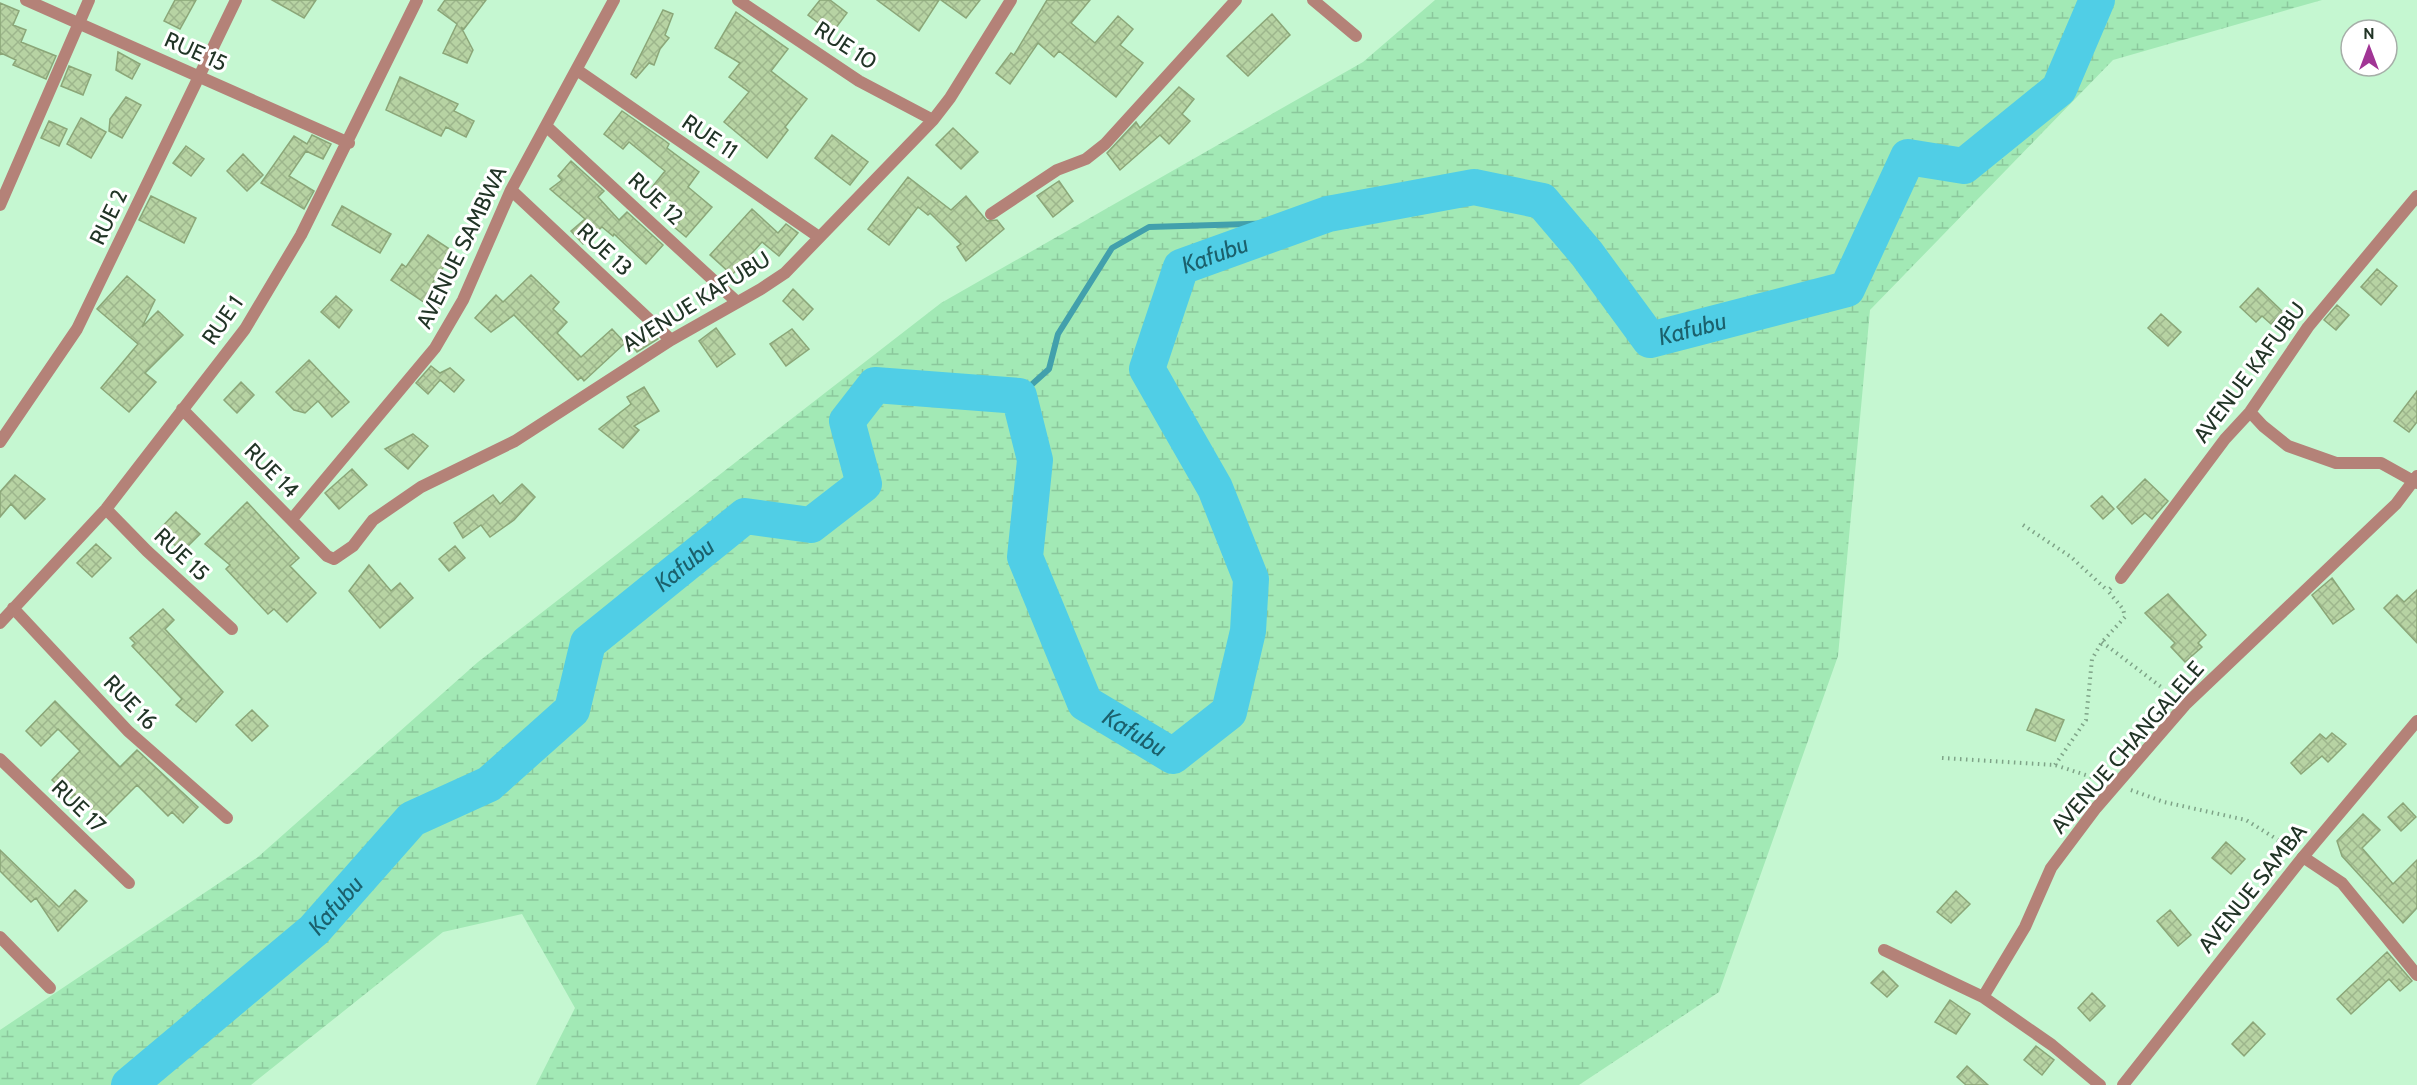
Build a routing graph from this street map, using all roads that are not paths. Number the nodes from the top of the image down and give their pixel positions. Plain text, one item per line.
1 (26, 0) edge
2 (89, 0) edge
3 (236, 0) edge
4 (417, 0) edge
5 (614, 0) edge
6 (738, 0) edge
7 (1011, 0) edge
8 (1236, 0) edge
9 (1313, 0) edge
10 (78, 23) junction
11 (1356, 36) dead end
12 (577, 70) junction
13 (200, 75) junction
14 (933, 120) junction
15 (546, 126) junction
16 (349, 143) junction
17 (511, 190) junction
18 (2417, 196) edge
19 (0, 205) edge
20 (991, 214) dead end
21 (819, 237) junction
22 (737, 302) junction
23 (671, 340) junction
24 (182, 409) junction
25 (2250, 412) junction
26 (0, 442) edge
27 (2416, 480) edge
28 (106, 509) junction
29 (292, 519) junction
30 (334, 559) joint
31 (2121, 578) road end
32 (13, 608) junction
33 (0, 623) edge
34 (232, 629) dead end
35 (2417, 721) edge
36 (0, 759) edge
37 (227, 818) dead end
38 (2303, 857) junction
39 (129, 883) dead end
40 (0, 937) edge
41 (1884, 950) dead end
42 (2417, 975) edge
43 (50, 988) dead end
44 (1983, 997) junction
45 (2100, 1085) edge
46 (2123, 1085) edge

1 - 10 street, RUE 15
2 - 10 street
3 - 13 street, RUE 2
4 - 16 street, RUE 1
5 - 12 street, AVENUE SAMBWA
6 - 14 street, RUE 10
7 - 14 street, AVENUE KAFUBU
8 - 20 street
9 - 11 street
10 - 13 street, RUE 15
10 - 19 street
12 - 15 street, AVENUE SAMBWA
12 - 21 street, RUE 11
13 - 16 street, RUE 15
13 - 26 street, RUE 2
14 - 21 street, AVENUE KAFUBU
15 - 17 street, AVENUE SAMBWA
15 - 22 street, RUE 12
16 - 24 street, RUE 1
17 - 23 street, RUE 13
17 - 29 street, AVENUE SAMBWA
18 - 25 street, AVENUE KAFUBU
21 - 22 street, AVENUE KAFUBU
22 - 23 street, AVENUE KAFUBU
23 - 30 street, AVENUE KAFUBU
24 - 28 street, RUE 1
24 - 29 street, RUE 14
25 - 27 street
25 - 31 street, AVENUE KAFUBU
27 - 44 street, AVENUE CHANGALELE
28 - 32 street, RUE 1
28 - 34 street, RUE 15
29 - 30 street, RUE 14
32 - 33 street, RUE 1
32 - 37 street, RUE 16
35 - 38 street, AVENUE SAMBA
36 - 39 street, RUE 17
38 - 42 street
38 - 46 street, AVENUE SAMBA
40 - 43 street
41 - 44 street
44 - 45 street

